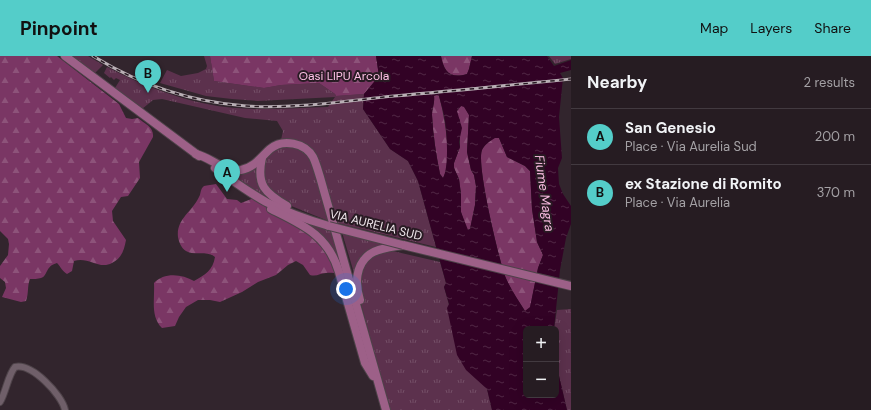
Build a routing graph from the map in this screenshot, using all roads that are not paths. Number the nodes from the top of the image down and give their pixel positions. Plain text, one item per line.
1 (66, 56) edge
2 (194, 152) junction
3 (262, 157) junction
4 (238, 184) junction
5 (307, 219) junction
6 (403, 245) junction
7 (571, 286) edge
8 (364, 326) junction
9 (378, 384) junction
10 (0, 402) edge
11 (65, 410) edge
12 (386, 410) edge

1 - 2 main road
2 - 3 main road
2 - 4 main road, VIA AURELIA SUD
3 - 5 main road
3 - 8 main road
4 - 5 main road, VIA AURELIA SUD
4 - 9 main road
5 - 6 main road, VIA AURELIA SUD, bridge
6 - 7 main road, VIA AURELIA SUD
6 - 8 main road
8 - 9 main road
9 - 12 main road
10 - 11 street

